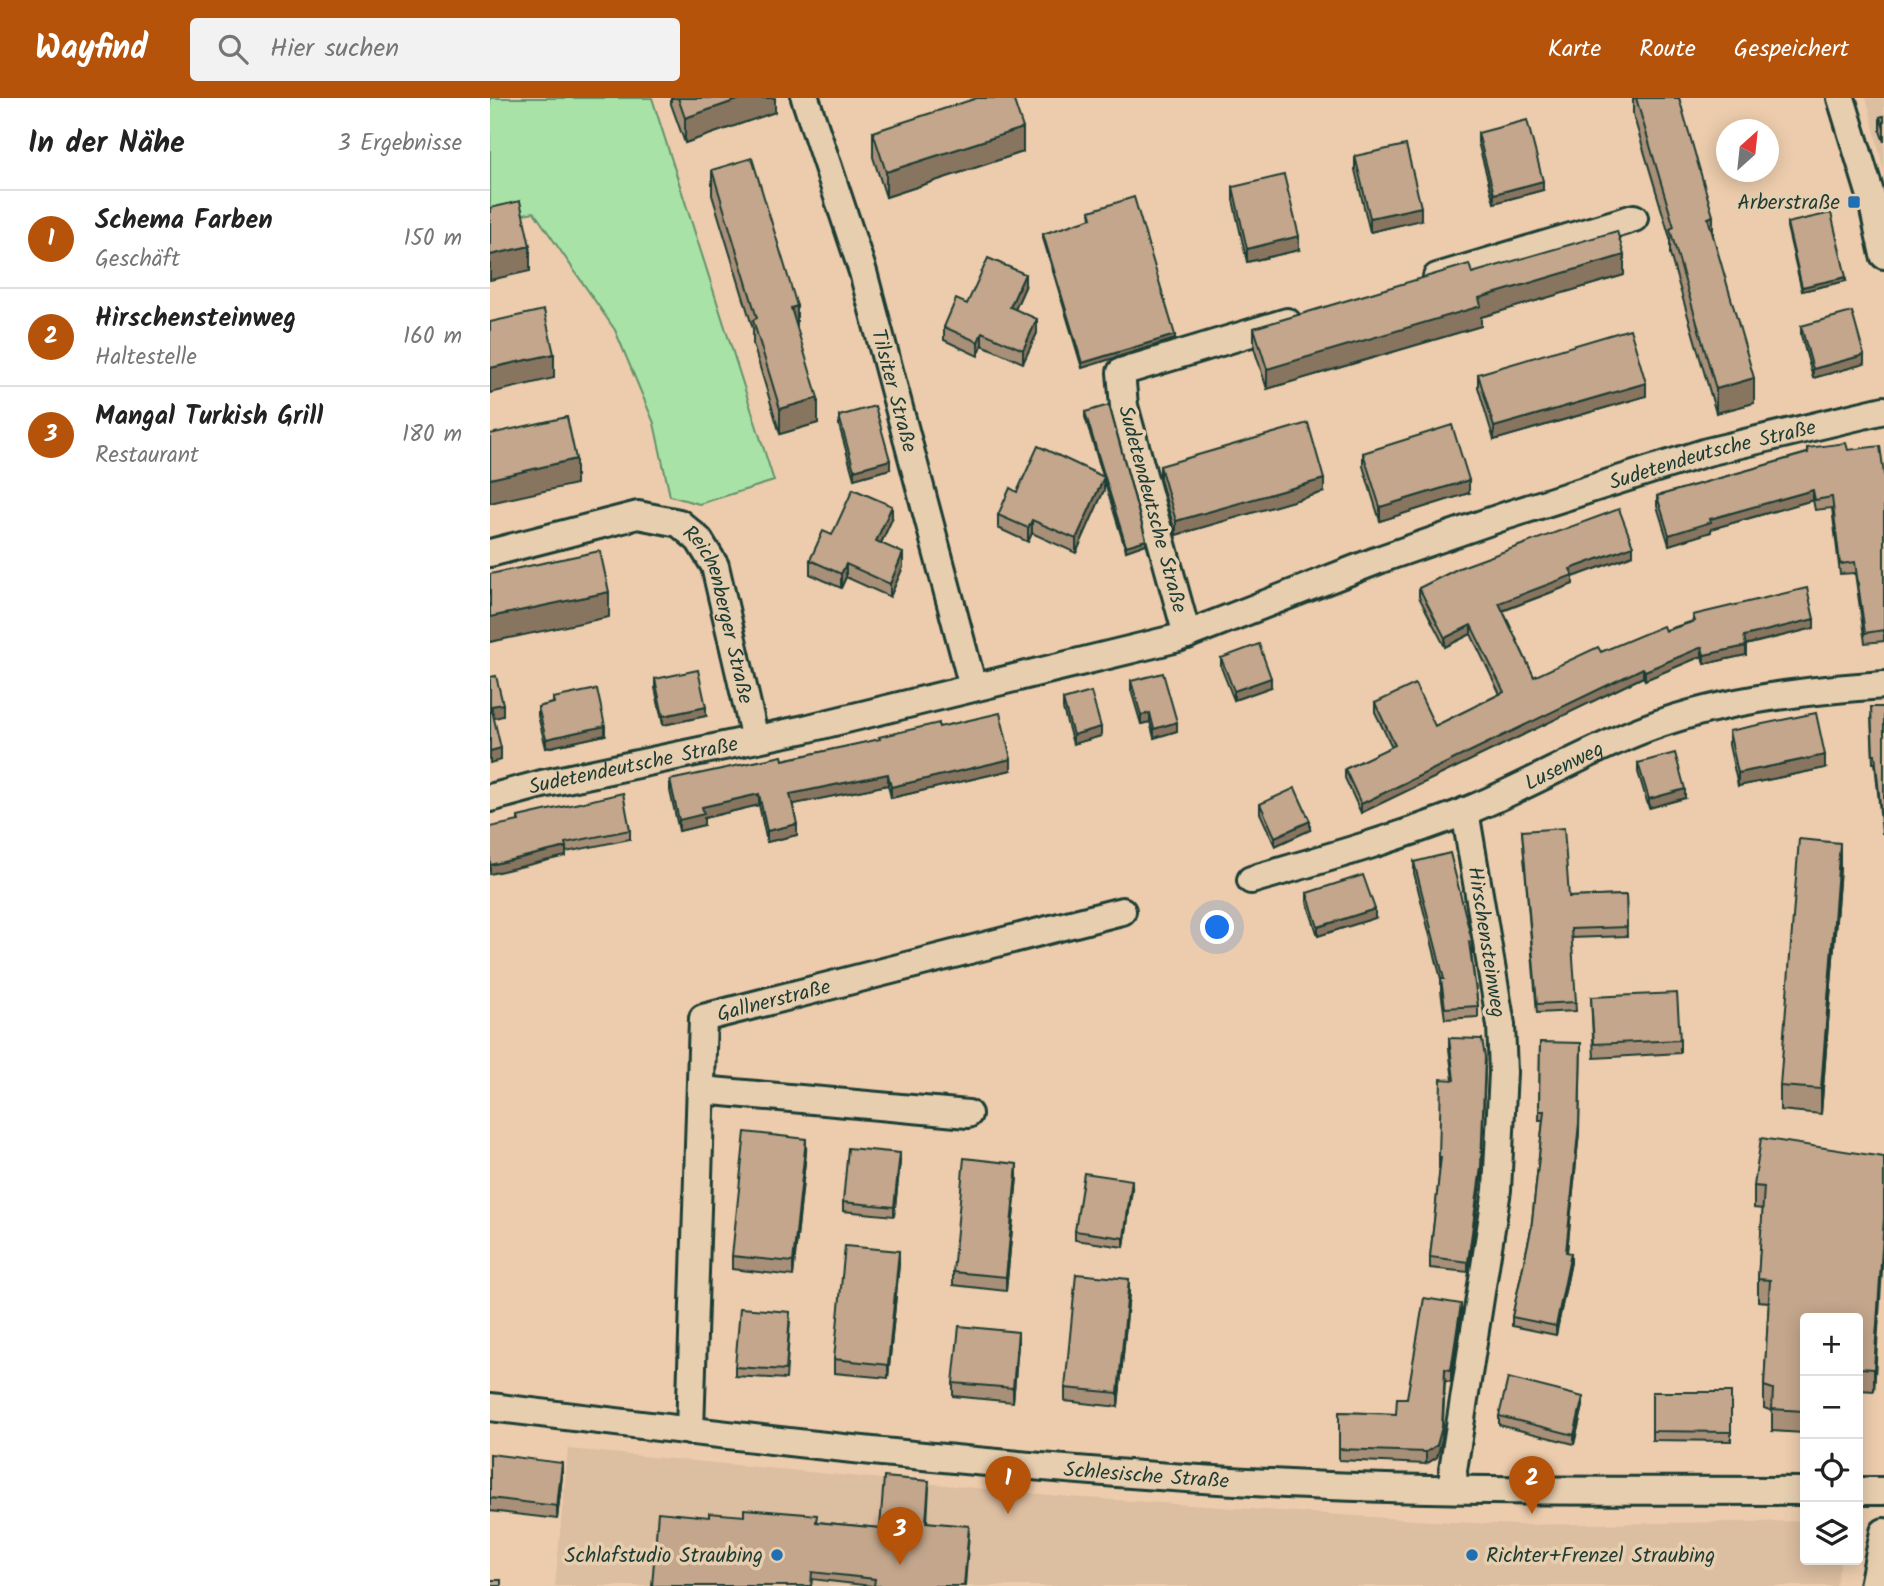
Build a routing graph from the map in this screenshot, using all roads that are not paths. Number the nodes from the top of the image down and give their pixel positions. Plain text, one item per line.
1 (805, 98) edge
2 (1841, 98) edge
3 (1634, 218) dead end
4 (1884, 255) edge
5 (1419, 282) edge
6 (1312, 314) edge
7 (1884, 410) edge
8 (490, 552) edge
9 (1187, 635) junction
10 (1884, 685) edge
11 (973, 687) junction
12 (755, 738) junction
13 (490, 798) edge
14 (1465, 811) junction
15 (1251, 880) dead end
16 (1122, 911) dead end
17 (701, 1090) junction
18 (968, 1114) dead end
19 (490, 1407) edge
20 (690, 1431) junction
21 (1454, 1489) junction
22 (1800, 1491) edge
23 (1863, 1491) edge
24 (1884, 1491) edge
25 (1884, 1532) edge
26 (1873, 1586) edge

1 - 11 street, Tilsiter Straße
2 - 4 street
3 - 5 street
6 - 9 street, Sudetendeutsche Straße
7 - 9 street, Sudetendeutsche Straße
8 - 12 street, Reichenberger Straße
9 - 11 street, Sudetendeutsche Straße
10 - 14 street, Lusenweg
11 - 12 street, Sudetendeutsche Straße
12 - 13 street, Sudetendeutsche Straße
14 - 15 street, Lusenweg
14 - 21 street, Hirschensteinweg
16 - 17 street, Gallnerstraße
17 - 18 street
17 - 20 street, Gallnerstraße
19 - 20 street, Schlesische Straße
20 - 21 street, Schlesische Straße
21 - 22 street, Schlesische Straße
23 - 24 street
25 - 26 street

